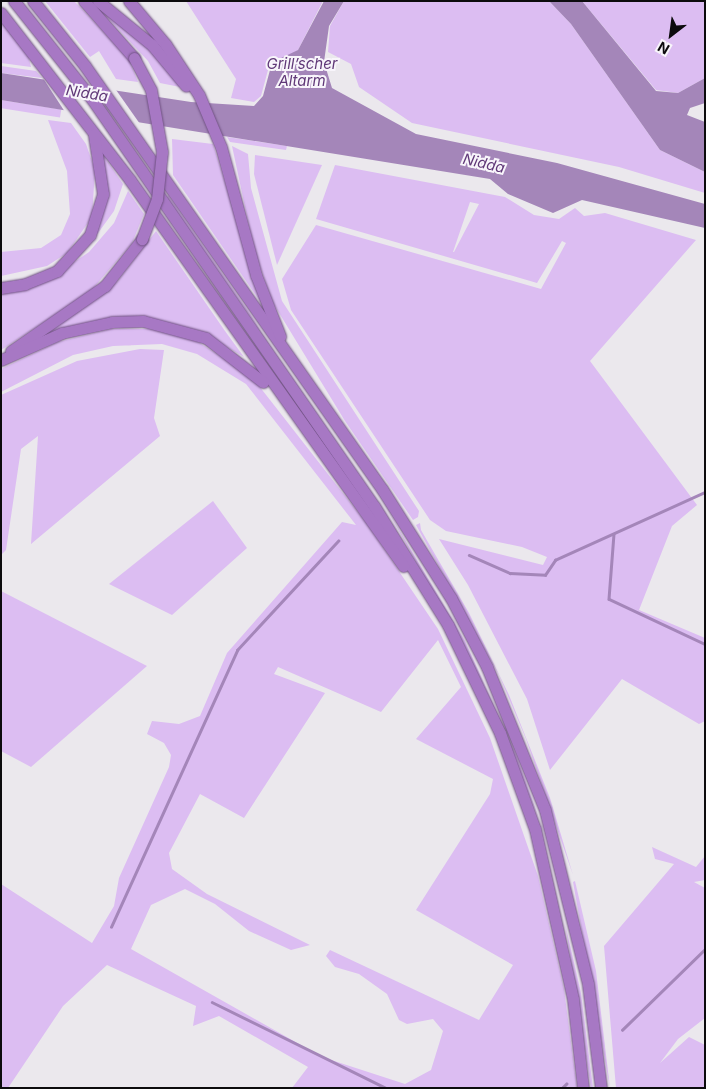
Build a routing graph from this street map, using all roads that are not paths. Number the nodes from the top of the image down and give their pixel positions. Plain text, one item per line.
1 (14, 1) edge
2 (33, 1) edge
3 (84, 1) edge
4 (98, 1) edge
5 (129, 1) edge
6 (1, 13) edge
7 (183, 74) junction
8 (93, 134) junction
9 (1, 288) edge
10 (287, 354) junction
11 (1, 359) edge
12 (319, 451) junction
13 (448, 625) junction
14 (583, 1088) edge
15 (601, 1088) edge

1 - 13 highway
2 - 10 highway
3 - 11 highway, bridge
4 - 7 highway
5 - 7 highway
6 - 8 highway
7 - 10 highway
8 - 9 highway
8 - 12 highway
10 - 15 highway
11 - 12 highway
12 - 13 highway
13 - 14 highway

